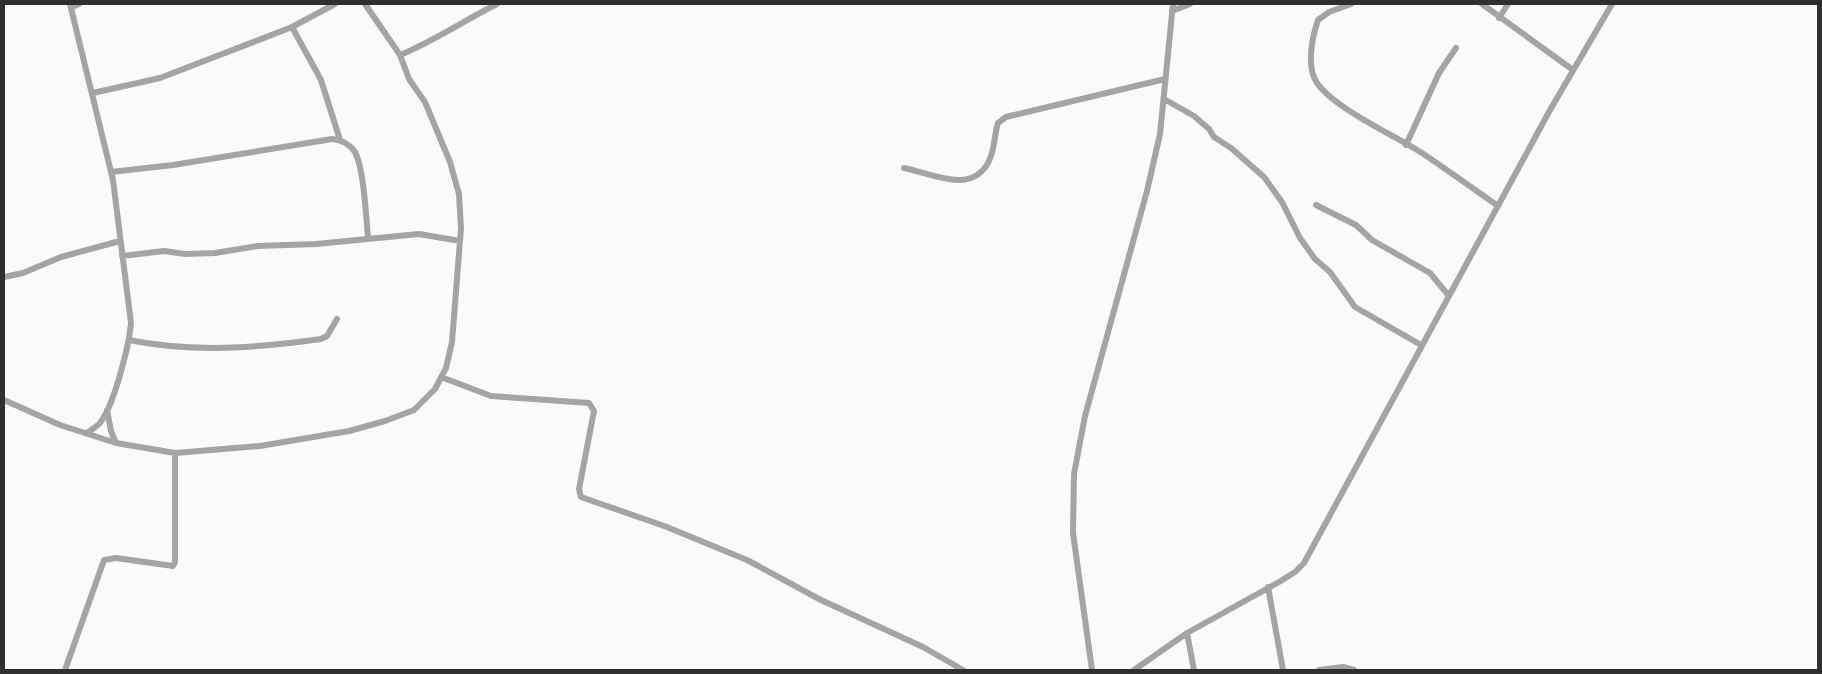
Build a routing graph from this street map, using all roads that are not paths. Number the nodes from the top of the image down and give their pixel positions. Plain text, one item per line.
1 (79, 4) edge
2 (335, 4) edge
3 (365, 4) edge
4 (497, 4) edge
5 (1173, 4) edge
6 (1190, 4) edge
7 (1351, 4) edge
8 (1482, 4) edge
9 (1508, 4) edge
10 (1612, 4) edge
11 (71, 5) edge
12 (1172, 11) junction
13 (1499, 18) junction
14 (292, 27) junction
15 (1456, 48) dead end
16 (400, 54) junction
17 (1573, 70) junction
18 (1165, 79) junction
19 (93, 93) junction
20 (1164, 99) junction
21 (340, 140) junction
22 (1406, 145) junction
23 (904, 168) dead end
24 (111, 172) junction
25 (1316, 205) dead end
26 (1498, 206) junction
27 (368, 237) junction
28 (120, 241) junction
29 (460, 241) junction
30 (122, 256) junction
31 (4, 277) edge
32 (1449, 296) junction
33 (337, 319) dead end
34 (130, 340) junction
35 (1421, 345) junction
36 (441, 377) junction
37 (4, 400) edge
38 (107, 410) junction
39 (87, 433) junction
40 (116, 443) junction
41 (175, 452) junction
42 (1268, 587) junction
43 (1187, 633) junction
44 (64, 670) edge
45 (964, 670) edge
46 (1092, 670) edge
47 (1134, 670) edge
48 (1194, 670) edge
49 (1283, 670) edge
50 (1319, 670) edge
51 (1354, 670) edge

1 - 11 street
2 - 14 street
3 - 16 street
4 - 16 street
5 - 12 street
6 - 12 street
7 - 22 street
8 - 13 street
9 - 13 street
10 - 17 street
11 - 19 street
12 - 18 street
13 - 17 street
14 - 19 street
14 - 21 street
15 - 22 street
16 - 29 street
17 - 26 street
18 - 20 street
18 - 23 street
19 - 24 street
20 - 35 street
20 - 46 street
21 - 24 street
21 - 27 street
22 - 26 street
24 - 28 street
25 - 32 street
26 - 32 street
27 - 29 street
27 - 30 street
28 - 30 street
28 - 31 street
29 - 36 street
30 - 34 street
32 - 35 street
33 - 34 street
34 - 38 street
35 - 42 street
36 - 41 street
36 - 45 street
37 - 39 street
38 - 39 street
38 - 40 street
39 - 40 street
40 - 41 street
41 - 44 street
42 - 43 street
42 - 49 street
43 - 47 street
43 - 48 street
50 - 51 street

